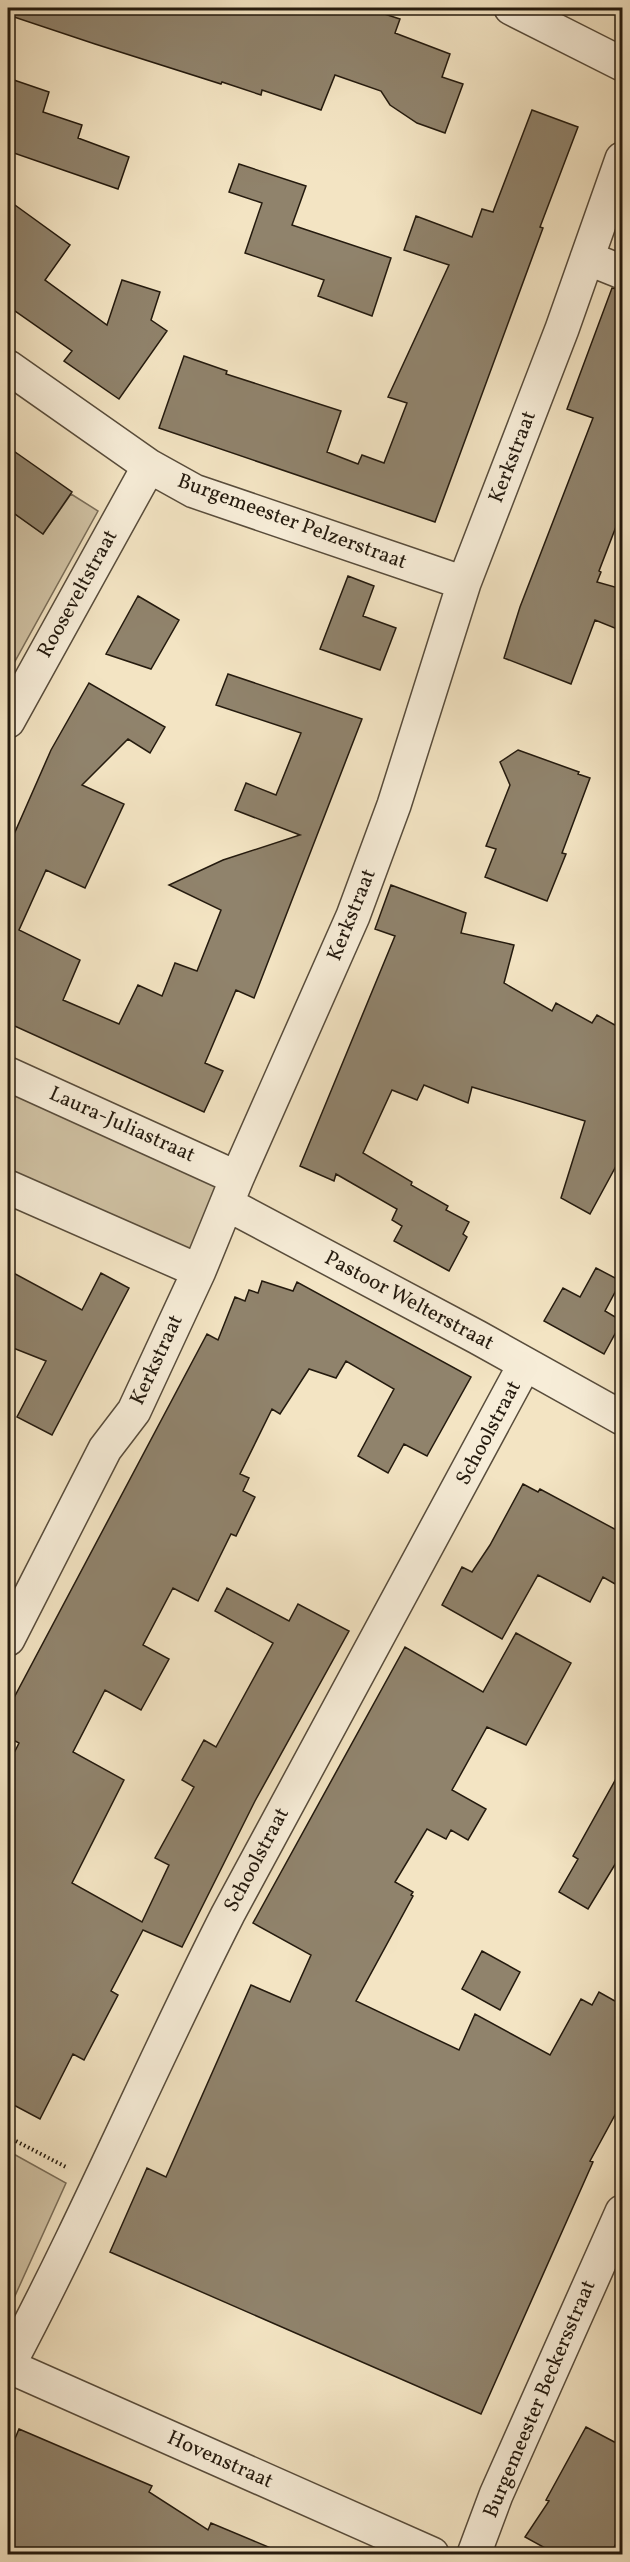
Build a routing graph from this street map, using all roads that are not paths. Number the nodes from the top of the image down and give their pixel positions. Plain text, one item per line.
1 (511, 8) edge
2 (622, 64) edge
3 (622, 159) edge
4 (587, 258) junction
5 (622, 272) edge
6 (8, 367) edge
7 (149, 466) junction
8 (464, 583) junction
9 (8, 721) edge
10 (8, 1074) edge
11 (8, 1186) edge
12 (232, 1191) junction
13 (200, 1271) junction
14 (525, 1364) junction
15 (622, 1418) edge
16 (8, 1639) edge
17 (622, 2212) edge
18 (8, 2366) edge
19 (432, 2554) edge
20 (474, 2554) edge

1 - 2 street
3 - 4 street, Kerkstraat
4 - 5 street
4 - 8 street, Kerkstraat
6 - 7 street, Burgemeester Pelzerstraat
7 - 8 street, Burgemeester Pelzerstraat
7 - 9 street, Rooseveltstraat
8 - 12 street, Kerkstraat
10 - 12 street, Laura-Juliastraat
11 - 13 street
12 - 13 street, Kerkstraat
12 - 14 street, Pastoor Welterstraat
13 - 16 street, Kerkstraat
14 - 15 street, Pastoor Welterstraat
14 - 18 street, Schoolstraat
17 - 20 street, Burgemeester Beckersstraat
18 - 19 street, Hovenstraat

